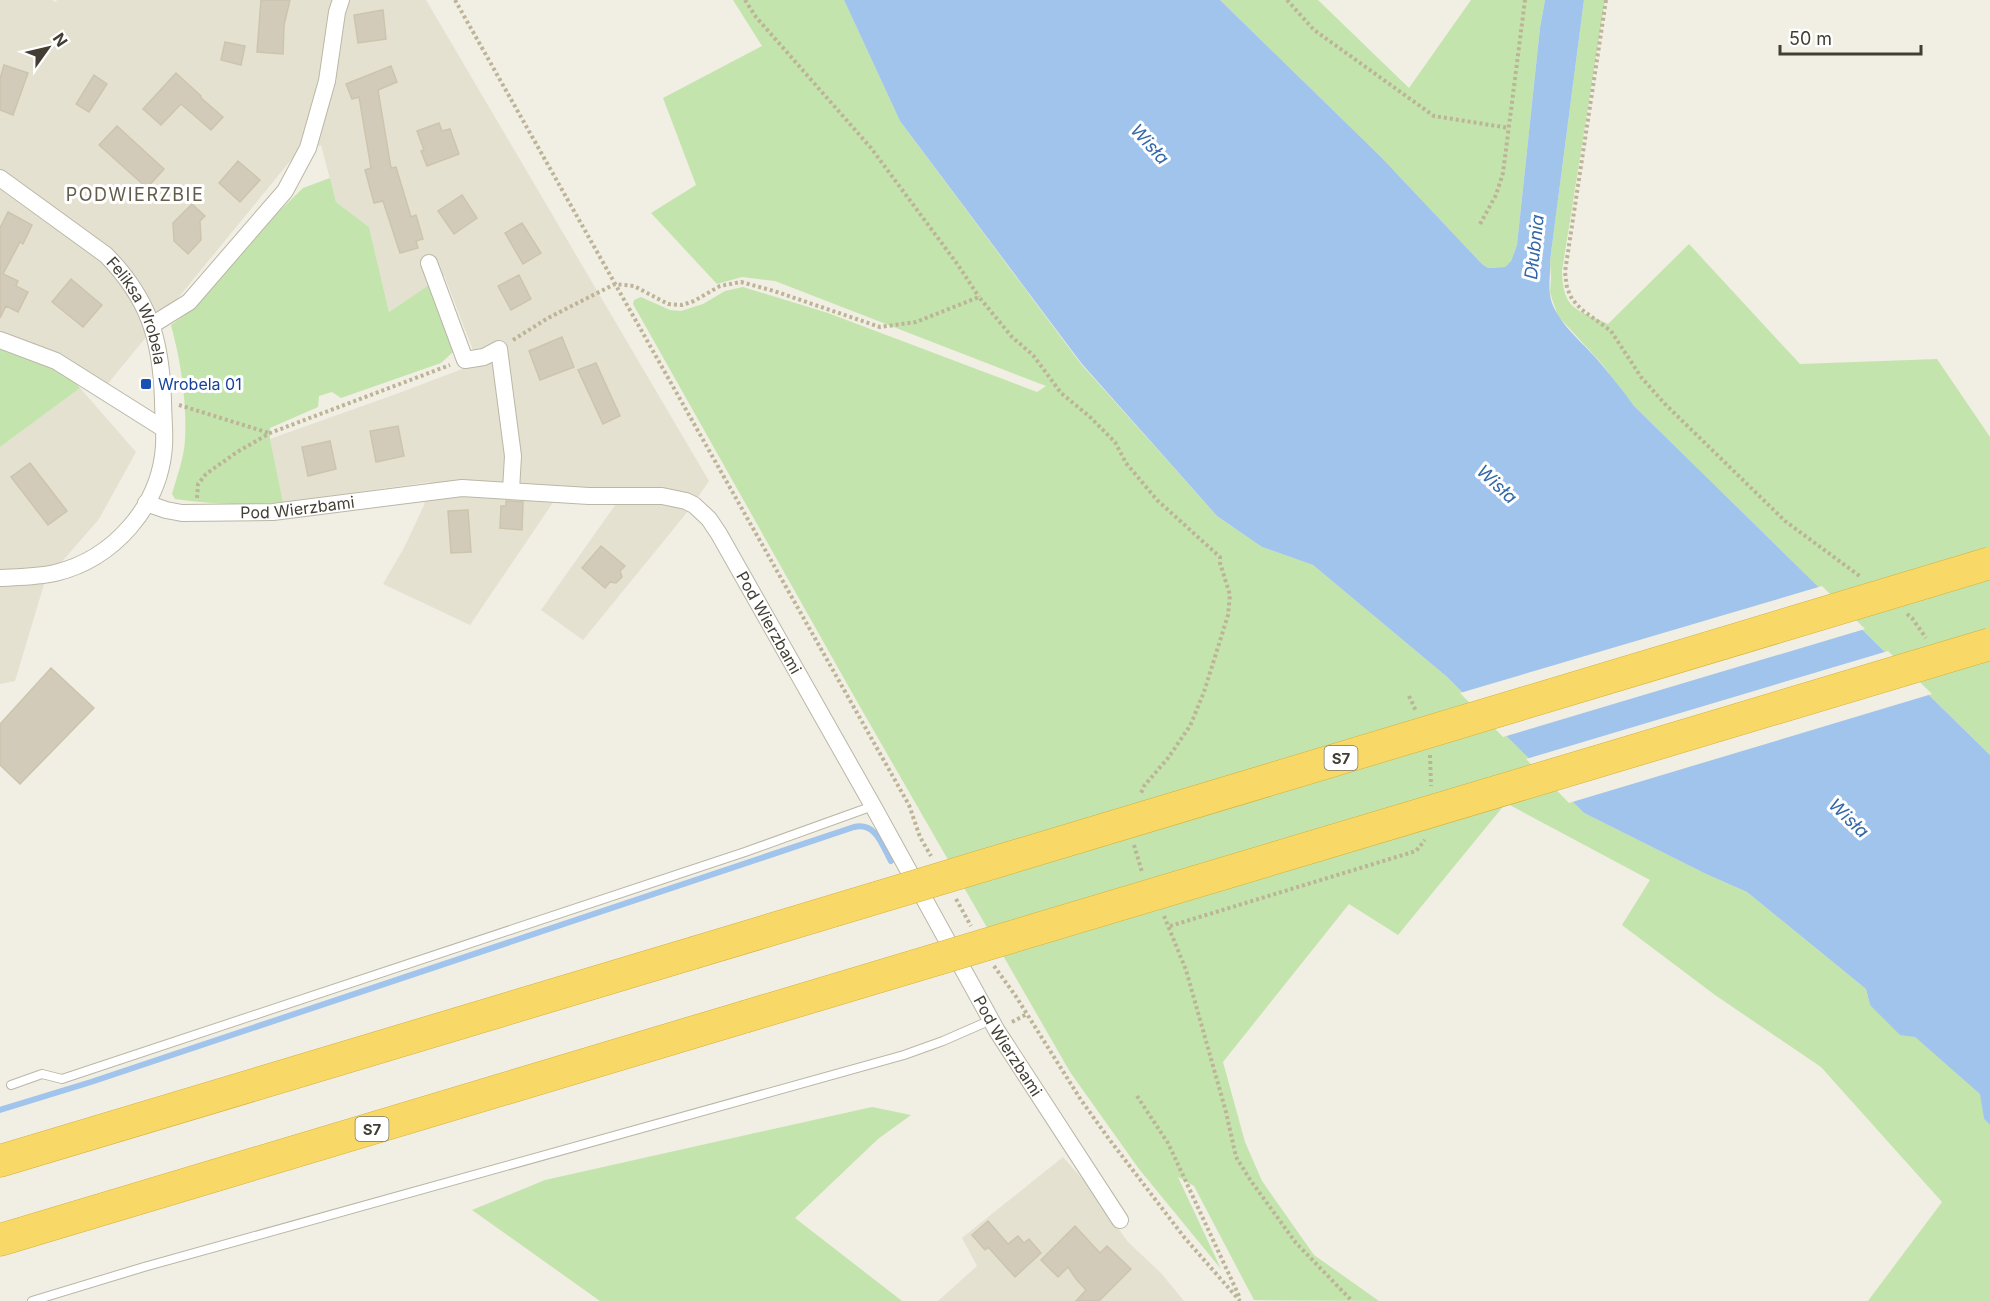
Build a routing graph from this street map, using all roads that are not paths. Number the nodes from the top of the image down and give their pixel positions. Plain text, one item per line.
1 (341, 0) edge
2 (0, 178) edge
3 (429, 263) dead end
4 (152, 325) junction
5 (0, 340) edge
6 (164, 429) junction
7 (511, 490) junction
8 (146, 503) junction
9 (1990, 563) edge
10 (0, 578) edge
11 (1990, 644) edge
12 (873, 806) junction
13 (998, 1023) junction
14 (11, 1085) dead end
15 (0, 1161) edge
16 (1120, 1220) dead end
17 (0, 1240) edge
18 (32, 1301) edge

1 - 4 street
2 - 4 street, Feliksa Wrobela
3 - 7 street
4 - 6 street, Feliksa Wrobela
5 - 6 street
6 - 8 street, Feliksa Wrobela
7 - 8 street, Pod Wierzbami
7 - 12 street, Pod Wierzbami
8 - 10 street, Feliksa Wrobela
9 - 15 highway, S7, bridge
11 - 17 highway, S7, bridge
12 - 13 street, Pod Wierzbami
12 - 14 lane
13 - 16 street, Pod Wierzbami
13 - 18 lane

